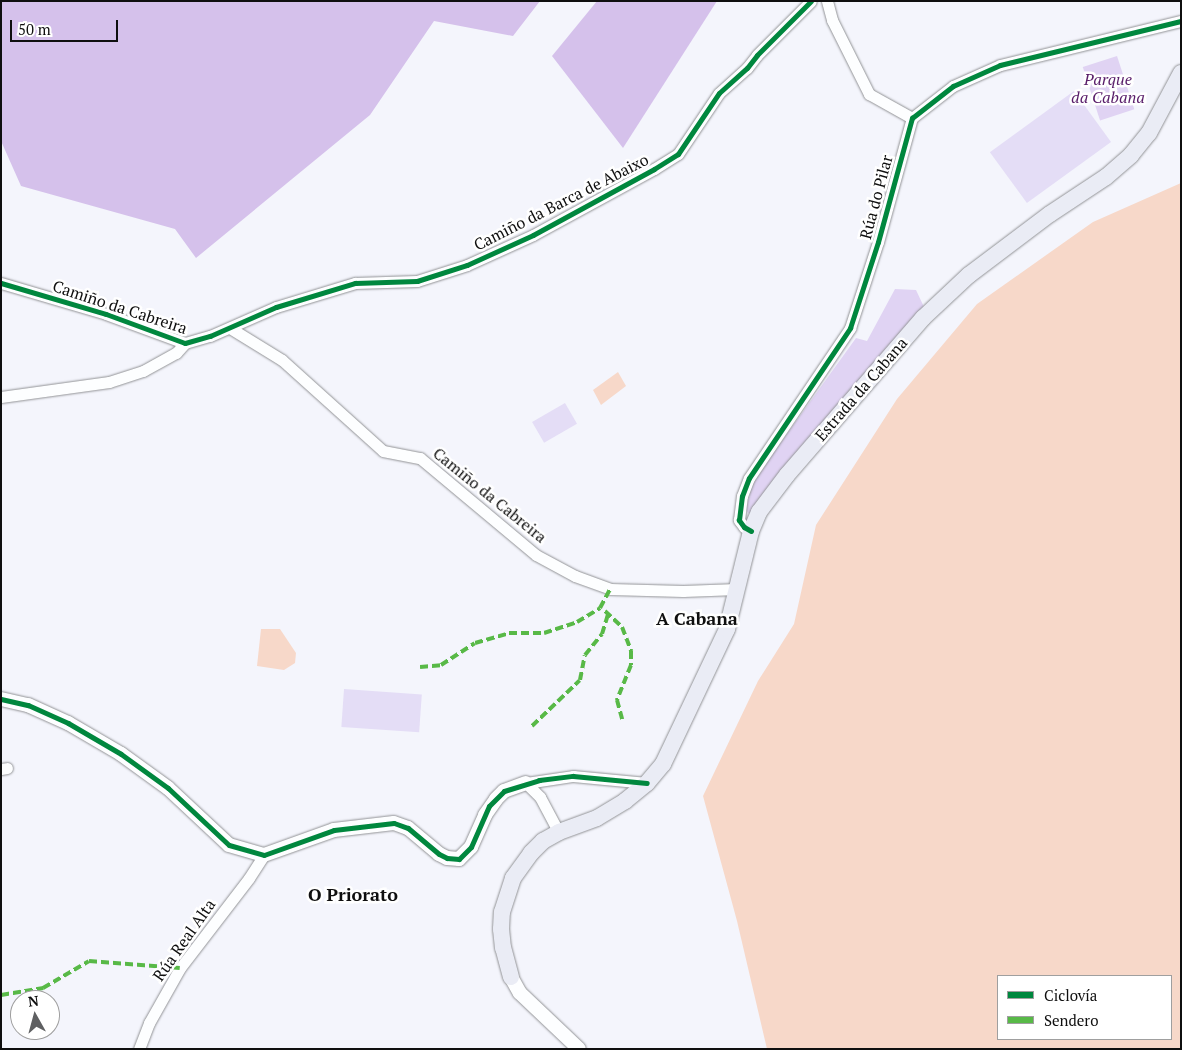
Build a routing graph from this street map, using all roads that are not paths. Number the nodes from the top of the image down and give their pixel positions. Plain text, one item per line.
1 (812, 1) edge
2 (827, 1) edge
3 (1181, 21) edge
4 (1181, 74) edge
5 (912, 118) junction
6 (1, 283) edge
7 (230, 328) junction
8 (185, 343) junction
9 (1, 397) edge
10 (751, 531) junction
11 (737, 589) junction
12 (1, 699) edge
13 (647, 782) junction
14 (526, 783) junction
15 (559, 832) junction
16 (264, 856) junction
17 (511, 977) joint
18 (139, 1049) edge
19 (579, 1049) edge

1 - 7 street, Camiño da Barca de Abaixo
2 - 5 street
3 - 5 street
4 - 10 main road, Estrada da Cabana
5 - 10 street, Rúa do Pilar
6 - 8 street, Camiño da Cabreira
7 - 8 street, Camiño da Cabreira
7 - 11 street, Camiño da Cabreira
8 - 9 street
10 - 11 main road, Estrada da Cabana
11 - 13 main road, Estrada da Cabana
12 - 16 street
13 - 14 street
13 - 15 main road, Estrada da Cabana
14 - 15 street
14 - 16 street
15 - 17 main road, Estrada da Cabana
16 - 18 street, Rúa Real Alta
17 - 19 street

